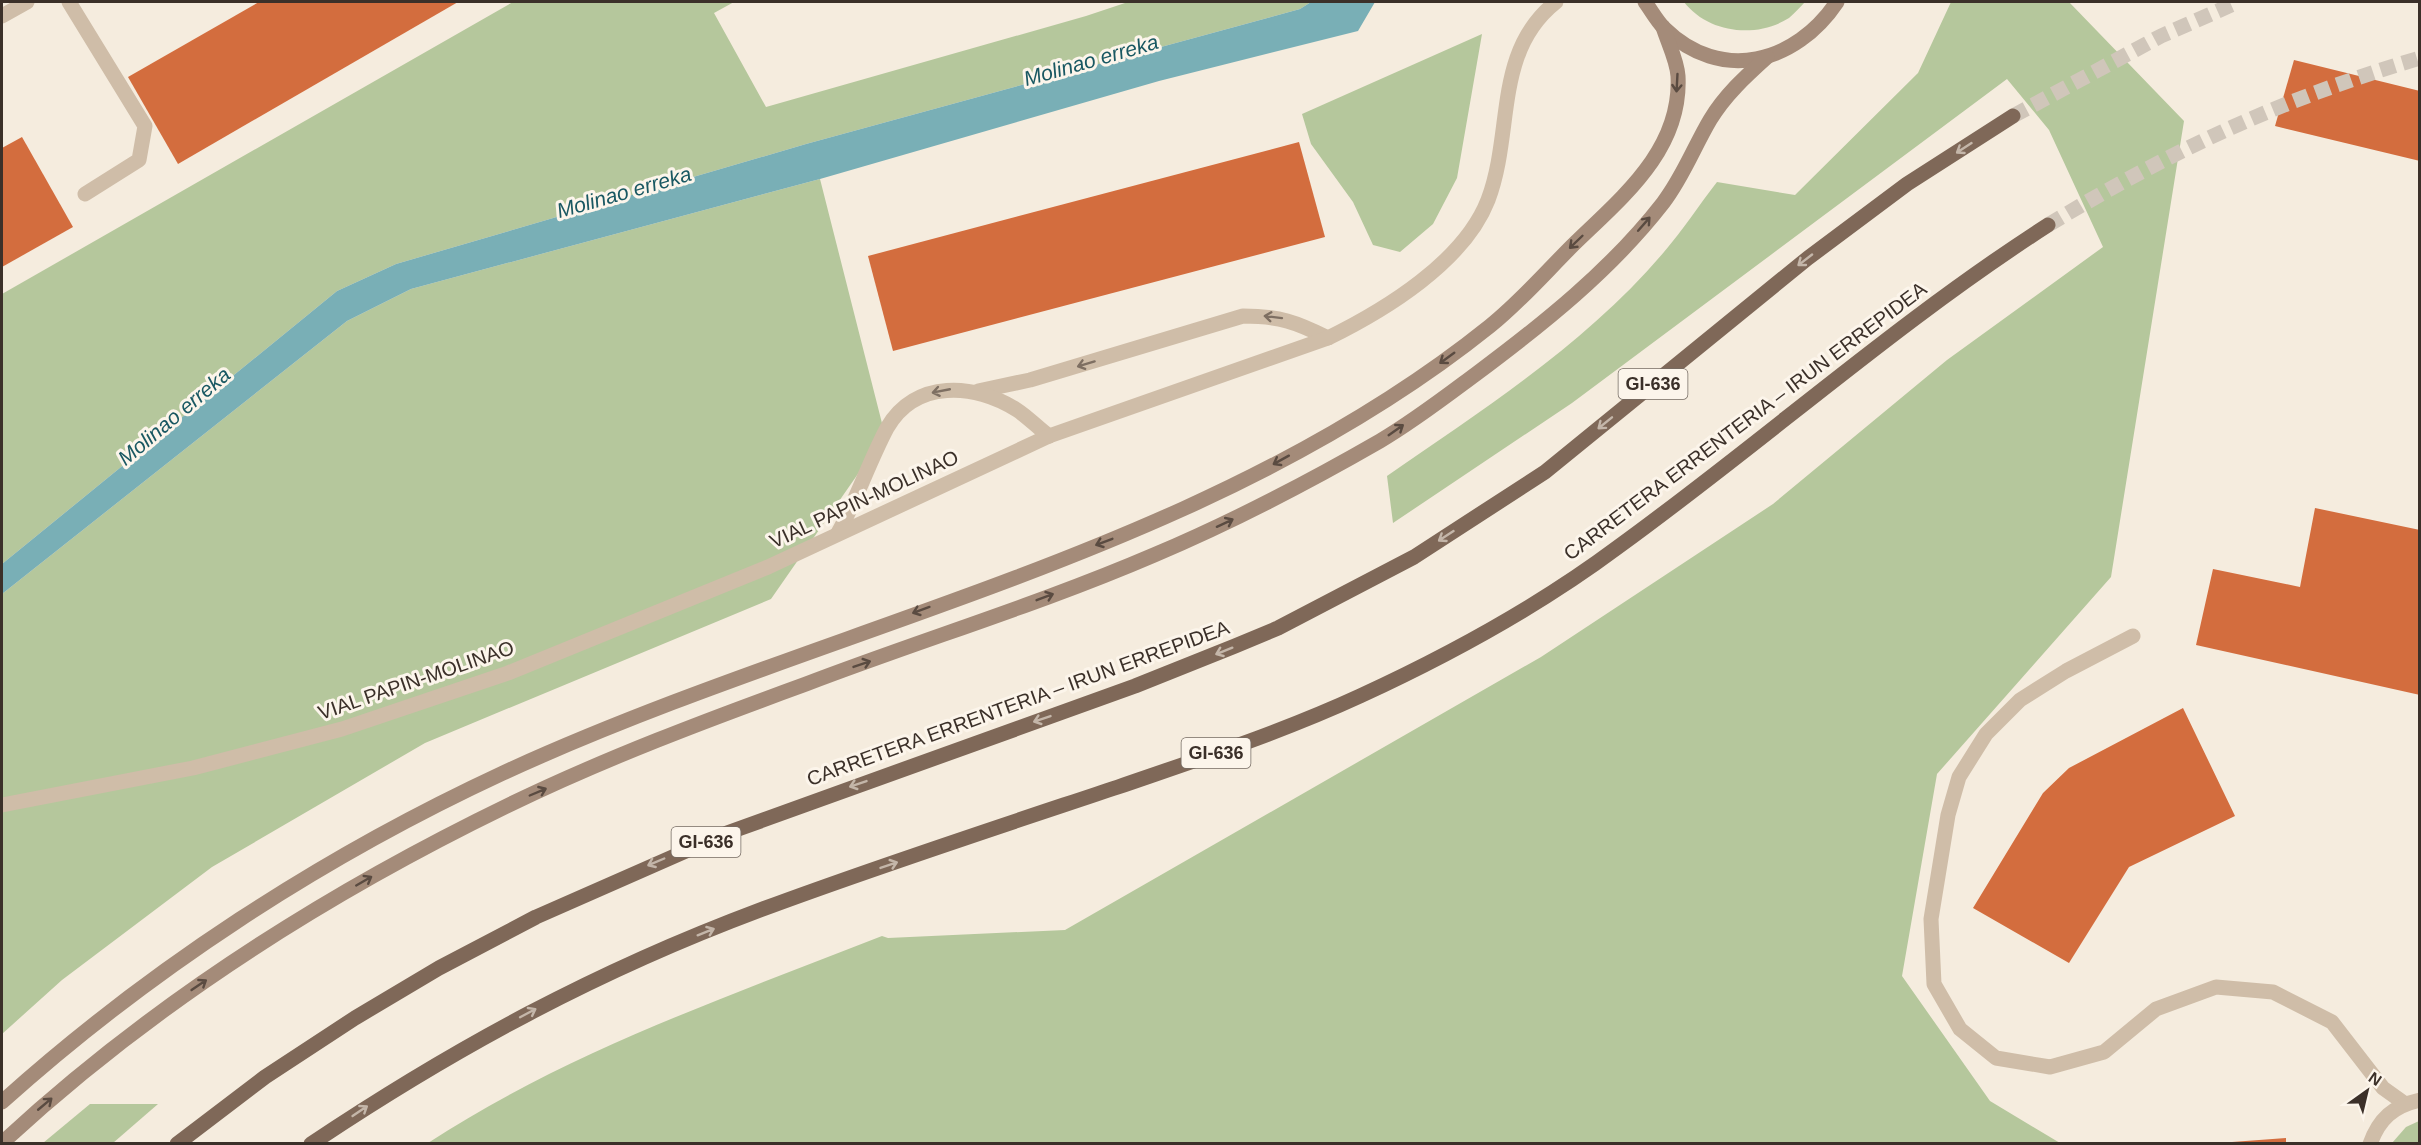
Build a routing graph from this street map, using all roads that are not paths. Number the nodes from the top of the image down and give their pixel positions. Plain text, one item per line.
1 (27, 2) edge
2 (69, 2) edge
3 (1556, 2) edge
4 (1645, 2) edge
5 (1836, 3) edge
6 (2, 16) edge
7 (1663, 27) junction
8 (1767, 57) junction
9 (2013, 116) tunnel mouth
10 (85, 194) dead end
11 (2048, 225) tunnel mouth
12 (1328, 338) junction
13 (978, 391) junction
14 (1049, 436) junction
15 (838, 533) junction
16 (2133, 636) dead end
17 (2, 805) edge
18 (2420, 1100) edge
19 (2, 1102) edge
20 (2404, 1103) junction
21 (2, 1143) edge
22 (177, 1143) edge
23 (311, 1143) edge
24 (2370, 1143) edge

1 - 6 street
2 - 10 street
3 - 12 street, VIAL PAPIN-MOLINAO
4 - 7 street
5 - 8 street
7 - 8 street
7 -> 19 street
21 -> 8 street
9 -> 22 main road, CARRETERA ERRENTERIA – IRUN ERREPIDEA / GI-636
23 -> 11 main road, CARRETERA ERRENTERIA – IRUN ERREPIDEA / GI-636
12 -> 13 street
12 - 14 street, VIAL PAPIN-MOLINAO
13 - 14 street
13 -> 15 street
14 - 15 street, VIAL PAPIN-MOLINAO
15 - 17 street, VIAL PAPIN-MOLINAO
16 - 20 street
18 - 20 street
20 - 24 street

